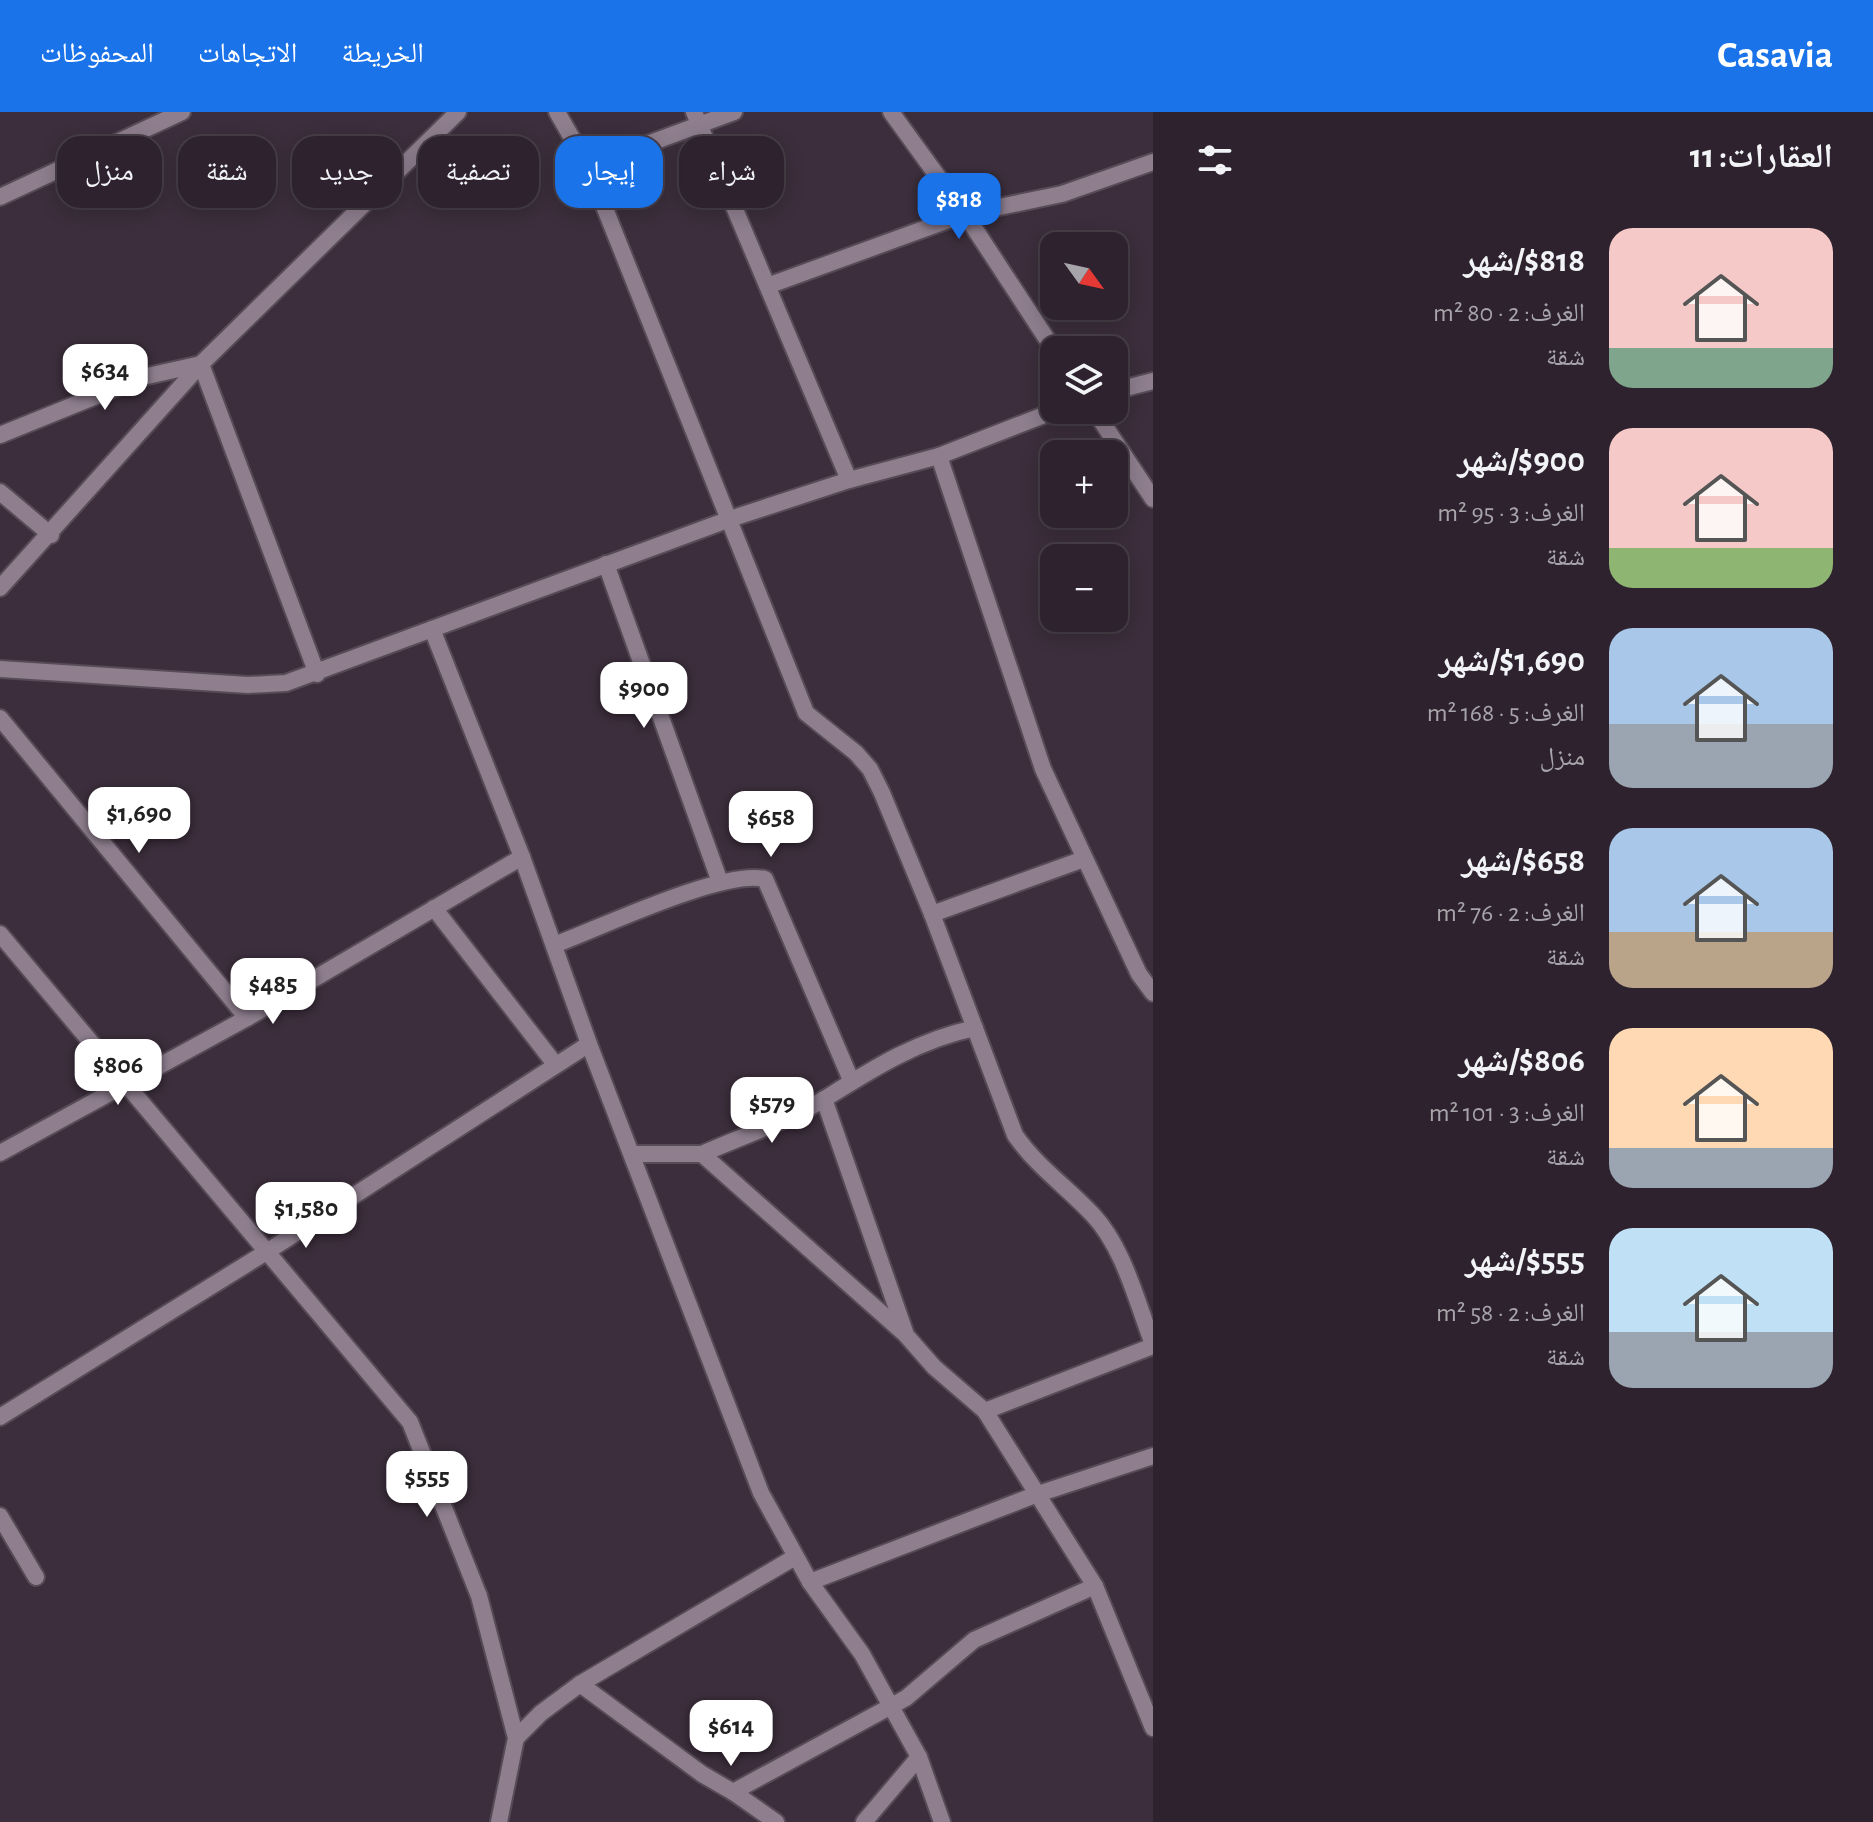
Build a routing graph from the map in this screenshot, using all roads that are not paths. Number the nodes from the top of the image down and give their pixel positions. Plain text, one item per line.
1 (182, 112) edge
2 (458, 112) edge
3 (557, 112) edge
4 (734, 112) edge
5 (891, 112) edge
6 (697, 118) edge
7 (571, 136) edge
8 (656, 136) edge
9 (1153, 162) edge
10 (0, 197) edge
11 (605, 208) edge
12 (965, 214) junction
13 (770, 285) junction
14 (1045, 336) edge
15 (201, 364) junction
16 (1153, 381) edge
17 (1128, 387) edge
18 (1040, 417) edge
19 (1103, 424) edge
20 (0, 435) edge
21 (939, 456) junction
22 (849, 480) junction
23 (0, 492) edge
24 (1153, 499) edge
25 (730, 519) junction
26 (51, 535) junction
27 (606, 564) junction
28 (0, 588) edge
29 (432, 629) junction
30 (0, 669) edge
31 (317, 674) junction
32 (0, 718) edge
33 (522, 857) junction
34 (1084, 859) junction
35 (720, 882) junction
36 (434, 908) junction
37 (932, 914) junction
38 (0, 934) edge
39 (554, 945) junction
40 (1153, 993) edge
41 (247, 1018) junction
42 (975, 1028) junction
43 (589, 1044) junction
44 (555, 1064) junction
45 (851, 1080) junction
46 (124, 1084) junction
47 (824, 1099) junction
48 (0, 1153) edge
49 (634, 1154) junction
50 (702, 1154) junction
51 (268, 1251) junction
52 (1148, 1315) edge
53 (905, 1334) junction
54 (1153, 1345) edge
55 (985, 1411) junction
56 (0, 1417) edge
57 (1153, 1456) edge
58 (1035, 1495) junction
59 (0, 1516) edge
60 (795, 1557) junction
61 (36, 1577) dead end
62 (810, 1582) junction
63 (1095, 1586) junction
64 (580, 1684) junction
65 (890, 1705) junction
66 (1153, 1728) edge
67 (516, 1738) junction
68 (919, 1757) junction
69 (733, 1792) junction
70 (499, 1822) edge
71 (776, 1822) edge
72 (864, 1822) edge
73 (942, 1822) edge

1 - 10 street
2 - 15 street
3 - 7 street
4 - 6 street
5 - 12 street
6 - 8 street
6 - 13 street
9 - 12 street
11 - 25 street
12 - 13 street
12 - 14 street
13 - 22 street
15 - 20 street
15 - 26 street
15 - 31 street
16 - 17 street
18 - 21 street
19 - 24 street
21 - 22 street
21 - 34 street
22 - 25 street
23 - 26 street
25 - 27 street
25 - 37 street
26 - 28 street
27 - 29 street
27 - 35 street
29 - 31 street
29 - 33 street
30 - 31 street
32 - 41 street
33 - 36 street
33 - 39 street
34 - 37 street
34 - 40 street
35 - 39 street
35 - 45 street
36 - 41 street
36 - 44 street
37 - 42 street
38 - 46 street
39 - 43 street
41 - 46 street
42 - 45 street
42 - 52 street
43 - 44 street
43 - 49 street
44 - 51 street
45 - 47 street
46 - 48 street
46 - 51 street
47 - 50 street
47 - 53 street
49 - 50 street
49 - 60 street
50 - 53 street
51 - 56 street
51 - 67 street
52 - 54 street
53 - 55 street
54 - 55 street
55 - 58 street
57 - 58 street
58 - 62 street
58 - 63 street
59 - 61 street
60 - 62 street
60 - 64 street
62 - 65 street
63 - 65 street
63 - 66 street
64 - 67 street
64 - 69 street
65 - 68 street
65 - 69 street
67 - 70 street
68 - 72 street
68 - 73 street
69 - 71 street

